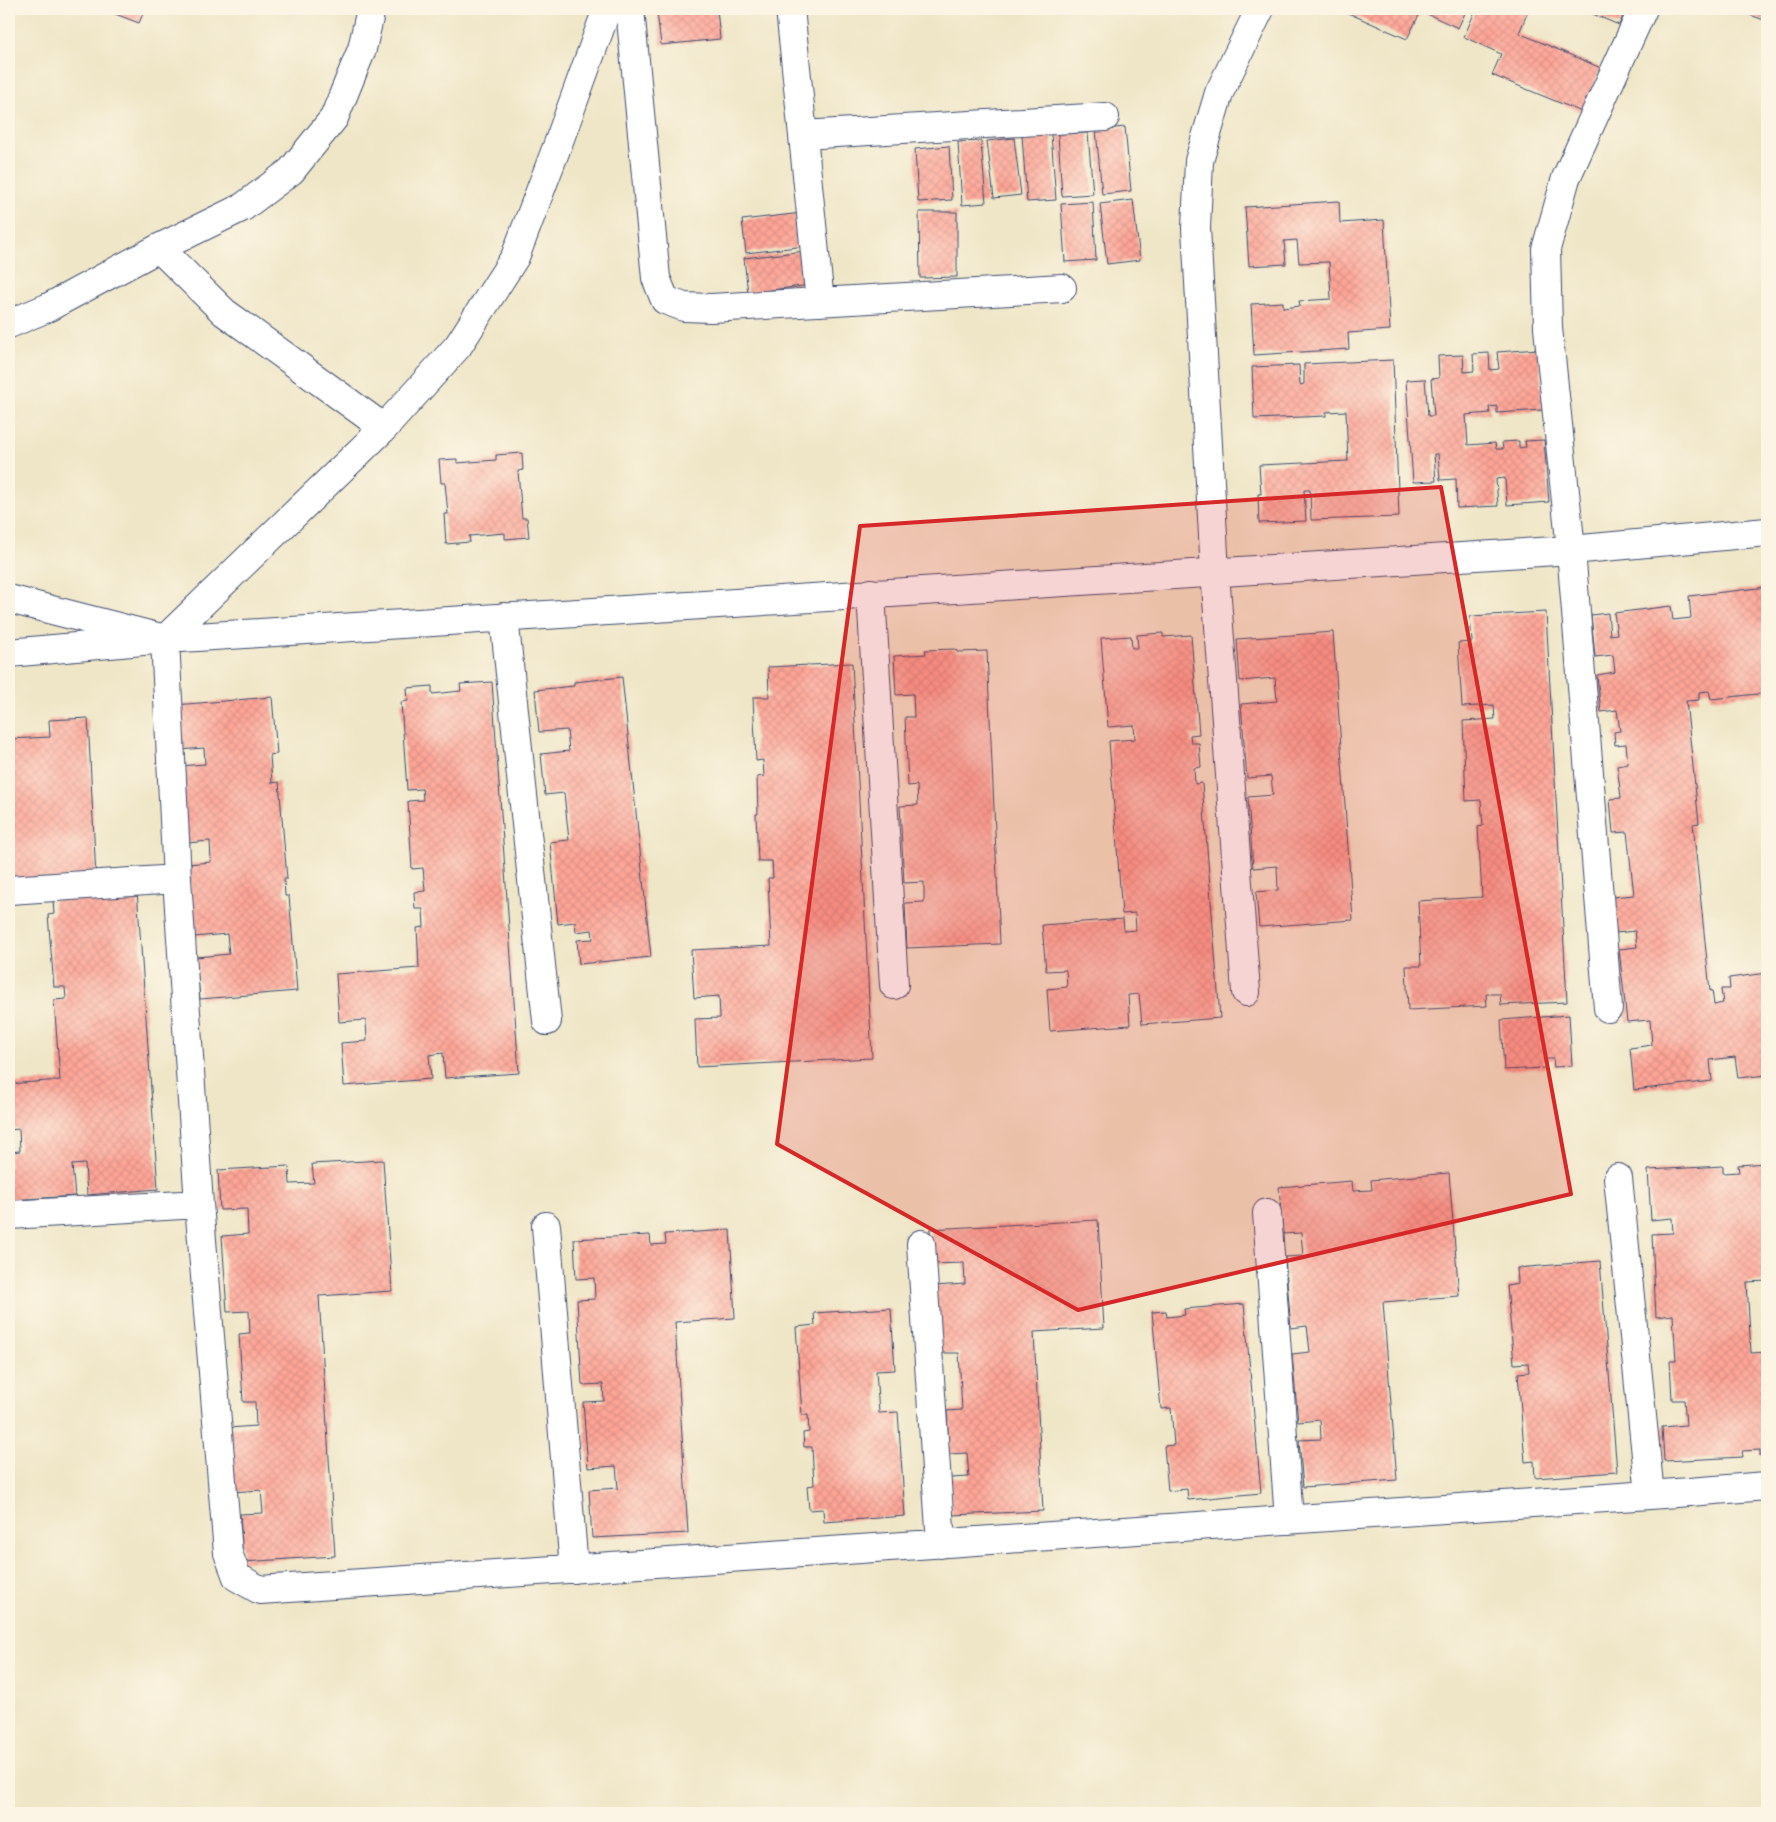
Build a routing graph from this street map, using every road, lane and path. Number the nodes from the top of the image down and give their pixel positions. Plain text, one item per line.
1 (371, 9) edge
2 (607, 9) edge
3 (630, 9) edge
4 (790, 9) edge
5 (1260, 9) edge
6 (1643, 9) edge
7 (1105, 117) dead end
8 (803, 135) junction
9 (159, 248) junction
10 (1062, 288) dead end
11 (820, 302) junction
12 (9, 324) edge
13 (384, 428) junction
14 (1767, 532) edge
15 (1571, 550) junction
16 (1215, 572) junction
17 (871, 594) junction
18 (9, 599) edge
19 (504, 617) junction
20 (165, 639) junction
21 (9, 653) edge
22 (177, 879) junction
23 (9, 890) edge
24 (894, 985) dead end
25 (1246, 992) dead end
26 (1608, 1008) dead end
27 (547, 1021) dead end
28 (1618, 1178) dead end
29 (199, 1204) junction
30 (1267, 1213) dead end
31 (9, 1216) edge
32 (546, 1226) dead end
33 (921, 1244) dead end
34 (1767, 1486) edge
35 (1650, 1495) junction
36 (1289, 1520) junction
37 (941, 1544) junction
38 (574, 1569) junction

1 - 9 street
2 - 13 street
3 - 11 street
4 - 8 street
5 - 16 street
6 - 15 street
7 - 8 street
8 - 11 street
9 - 12 street
9 - 13 street
10 - 11 street
13 - 20 street
14 - 15 street
15 - 16 street
15 - 26 street
16 - 17 street
16 - 25 street
17 - 19 street
17 - 24 street
18 - 20 street
19 - 20 street
19 - 27 street
20 - 21 street
20 - 22 street
22 - 23 street
22 - 29 street
28 - 35 street
29 - 31 street
29 - 38 street
30 - 36 street
32 - 38 street
33 - 37 street
34 - 35 street
35 - 36 street
36 - 37 street
37 - 38 street

